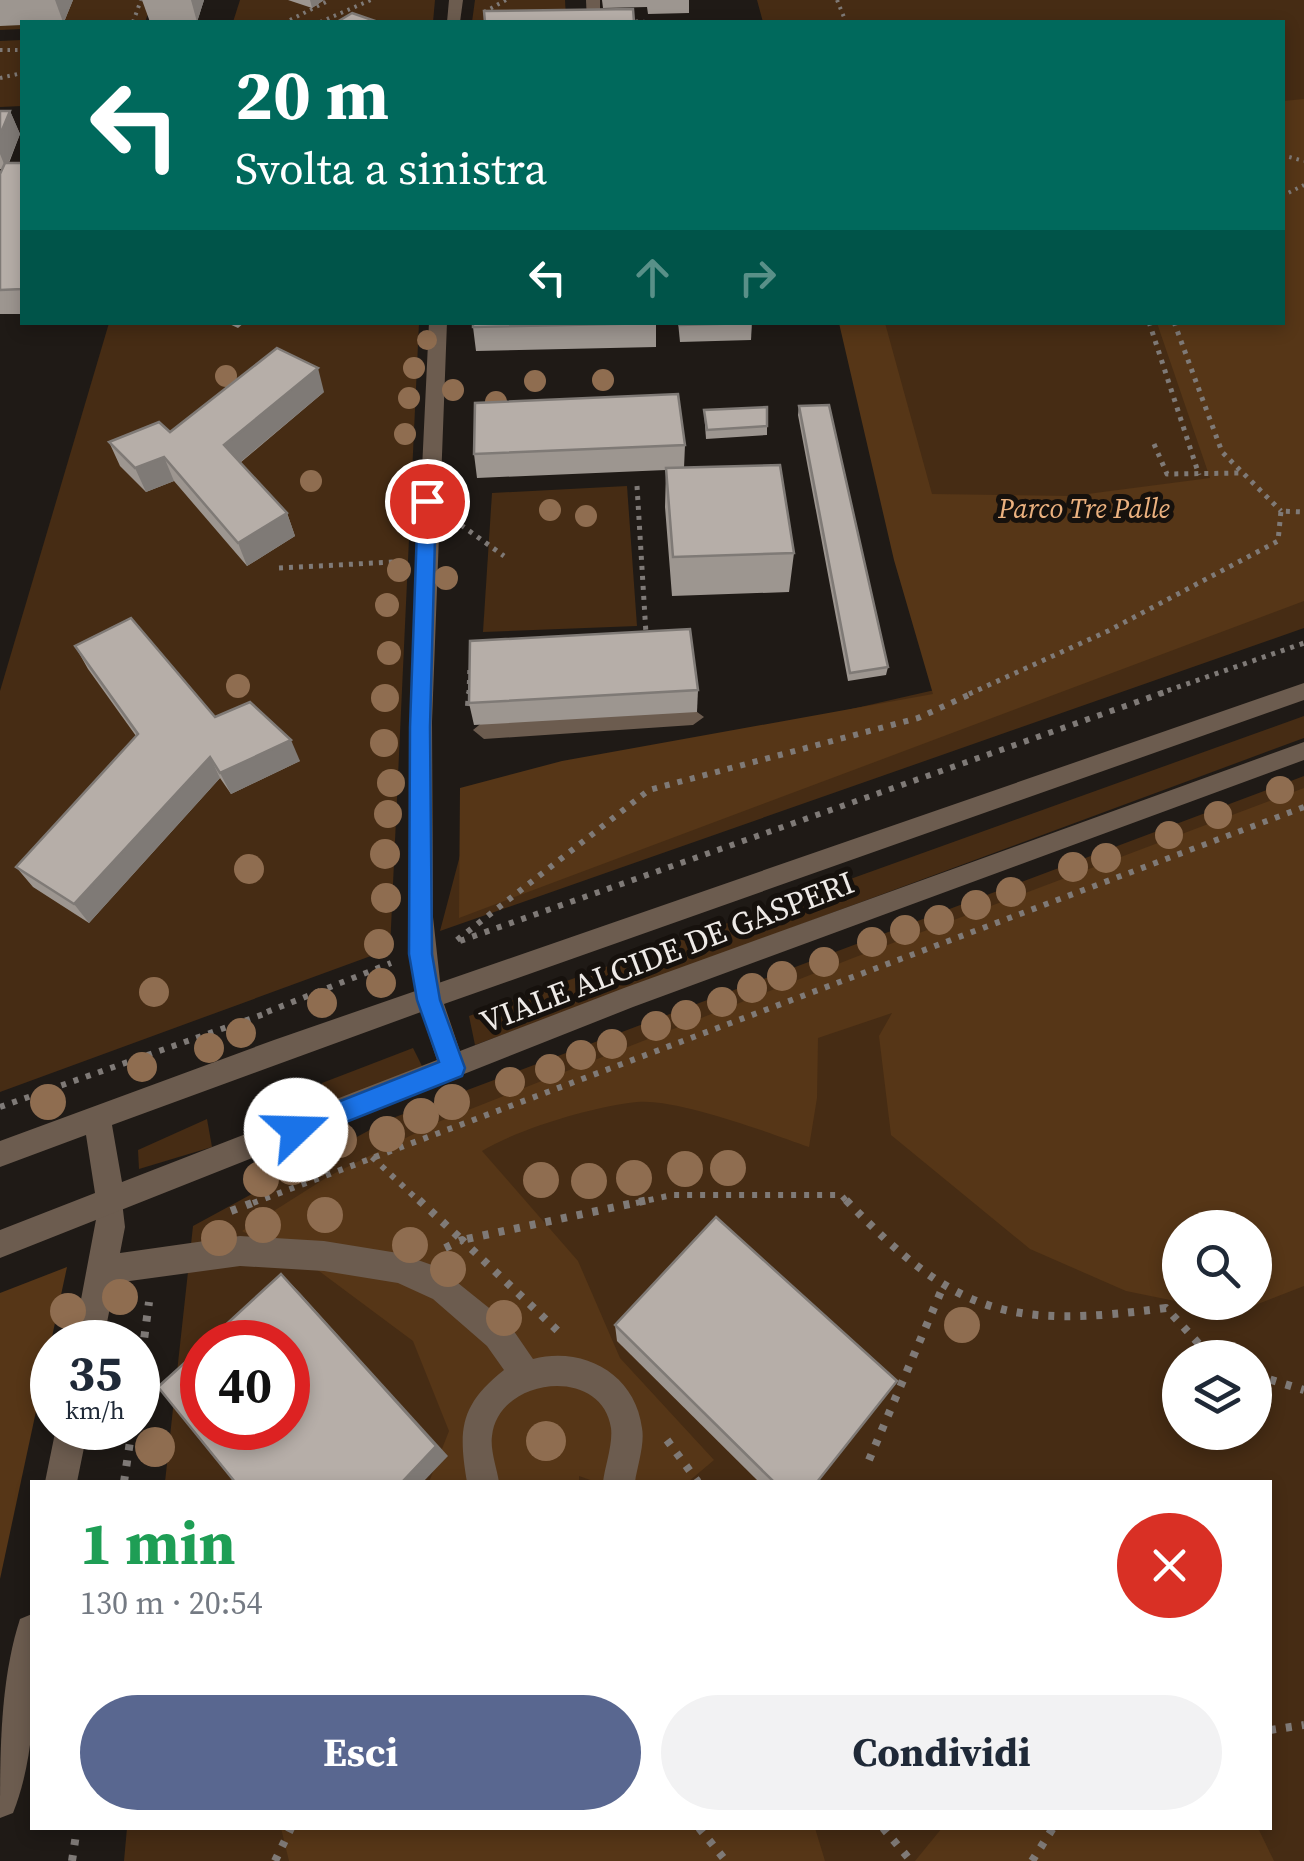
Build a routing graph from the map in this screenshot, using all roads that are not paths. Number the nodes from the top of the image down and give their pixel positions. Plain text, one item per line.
1 (438, 325) edge
2 (1304, 692) edge
3 (693, 717) edge
4 (476, 722) edge
5 (1304, 751) edge
6 (428, 1000) junction
7 (453, 1068) junction
8 (97, 1120) junction
9 (0, 1154) edge
10 (111, 1202) junction
11 (0, 1244) edge
12 (102, 1270) junction
13 (92, 1320) edge
14 (524, 1374) junction
15 (68, 1450) edge
16 (61, 1480) edge
17 (483, 1480) edge
18 (620, 1480) edge
19 (30, 1642) edge
20 (0, 1800) edge

1 - 6 street
2 - 6 street, VIALE ALCIDE DE GASPERI
3 - 4 street
5 - 7 street, VIALE ALCIDE DE GASPERI
6 - 7 street
6 - 8 street, VIALE ALCIDE DE GASPERI
7 - 10 street, VIALE ALCIDE DE GASPERI
8 - 9 street, VIALE ALCIDE DE GASPERI
8 - 10 street
10 - 11 street, VIALE ALCIDE DE GASPERI
10 - 12 street
12 - 13 street
12 - 14 street
14 - 17 street
14 - 18 street
15 - 16 street
19 - 20 street

